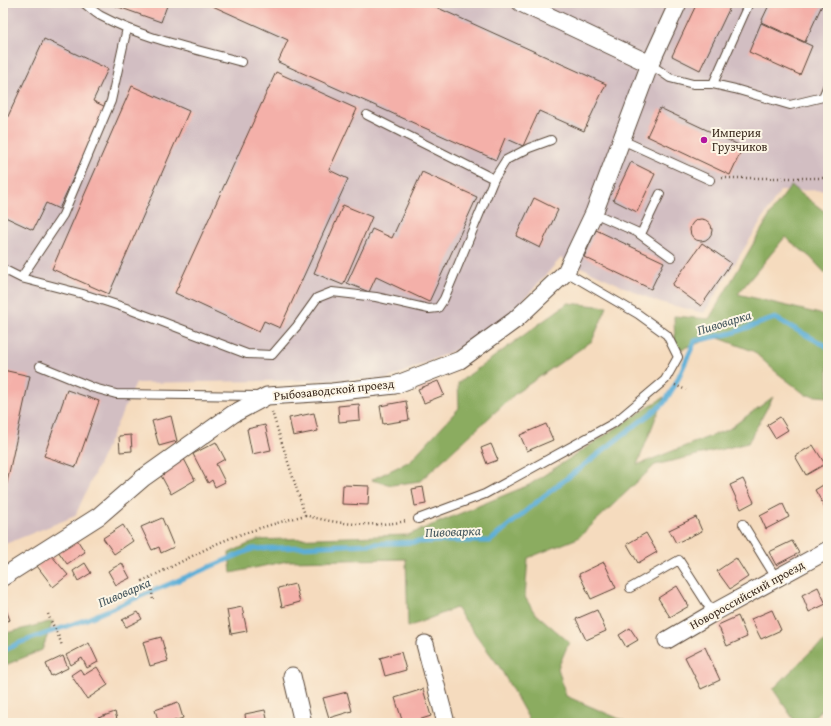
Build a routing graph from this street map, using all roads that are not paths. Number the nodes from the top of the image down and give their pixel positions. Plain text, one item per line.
1 (84, 3) edge
2 (521, 3) edge
3 (678, 3) edge
4 (749, 3) edge
5 (127, 28) junction
6 (242, 62) dead end
7 (650, 64) junction
8 (714, 84) junction
9 (828, 85) edge
10 (825, 97) edge
11 (367, 115) dead end
12 (552, 140) dead end
13 (622, 140) junction
14 (494, 179) junction
15 (710, 180) dead end
16 (660, 194) dead end
17 (594, 213) junction
18 (638, 233) junction
19 (670, 257) dead end
20 (3, 269) edge
21 (566, 272) junction
22 (21, 278) junction
23 (40, 366) dead end
24 (267, 396) junction
25 (418, 519) road end
26 (743, 524) dead end
27 (828, 550) edge
28 (3, 577) edge
29 (776, 578) junction
30 (630, 588) dead end
31 (713, 613) junction
32 (667, 640) dead end
33 (425, 644) dead end
34 (292, 676) dead end
35 (304, 723) edge
36 (446, 723) edge

1 - 5 lane
2 - 7 street
3 - 7 street, Рыбозаводской проезд
4 - 8 lane
5 - 6 lane
5 - 22 lane
7 - 8 lane
7 - 13 street, Рыбозаводской проезд
8 - 10 lane
9 - 10 lane
11 - 14 lane
12 - 14 lane
13 - 15 lane
13 - 17 street, Рыбозаводской проезд
14 - 22 lane
16 - 18 lane
17 - 18 lane
17 - 21 street, Рыбозаводской проезд
18 - 19 lane
20 - 22 lane
21 - 24 street, Рыбозаводской проезд
21 - 25 lane
23 - 24 lane
24 - 28 street, Рыбозаводской проезд
26 - 29 lane
27 - 29 street, Новороссийский проезд
29 - 31 street, Новороссийский проезд
30 - 31 lane
31 - 32 street, Новороссийский проезд
33 - 36 street
34 - 35 street

